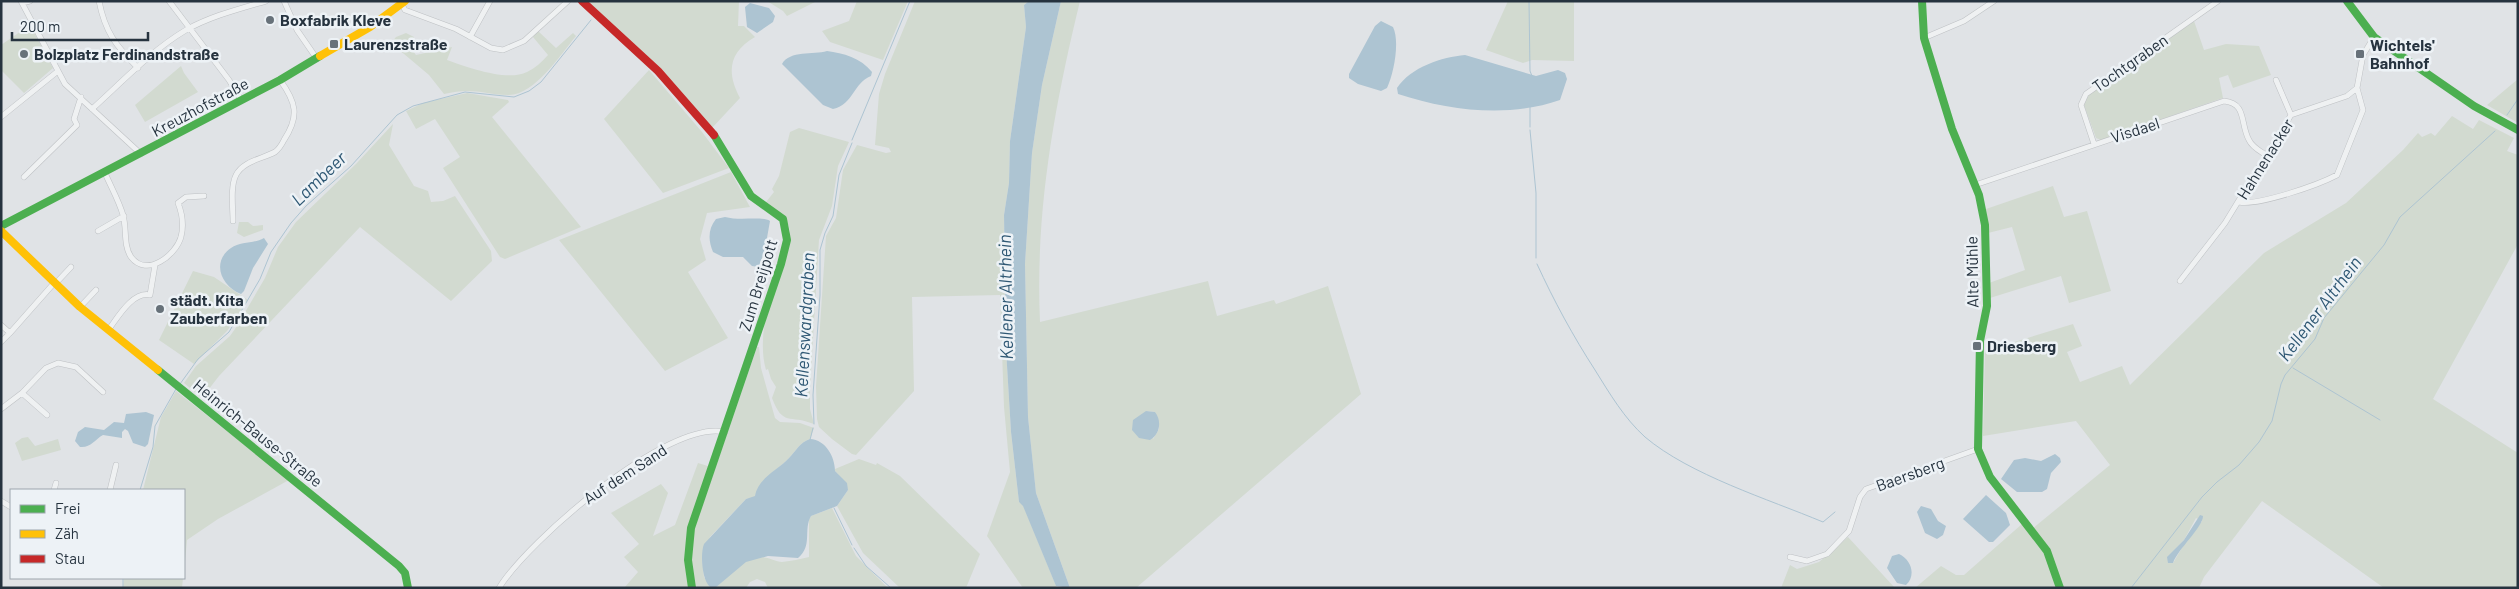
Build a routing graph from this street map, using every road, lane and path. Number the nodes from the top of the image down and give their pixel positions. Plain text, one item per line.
1 (30, 1) edge
2 (99, 1) edge
3 (169, 1) edge
4 (266, 1) edge
5 (284, 1) edge
6 (490, 1) edge
7 (568, 1) edge
8 (582, 1) edge
9 (1922, 1) edge
10 (1994, 1) edge
11 (2218, 1) edge
12 (2347, 1) edge
13 (22, 2) edge
14 (403, 3) edge
15 (188, 29) junction
16 (470, 37) junction
17 (2374, 37) junction
18 (1924, 38) junction
19 (317, 59) junction
20 (138, 68) junction
21 (58, 71) junction
22 (280, 80) junction
23 (2276, 80) dead end
24 (2357, 88) junction
25 (81, 97) junction
26 (241, 100) junction
27 (92, 109) junction
28 (2291, 114) junction
29 (2, 116) edge
30 (2518, 130) edge
31 (2094, 144) junction
32 (141, 155) junction
33 (2266, 156) junction
34 (105, 173) junction
35 (24, 177) dead end
36 (1975, 185) junction
37 (204, 196) dead end
38 (2239, 202) junction
39 (124, 216) junction
40 (233, 221) dead end
41 (1, 226) edge
42 (1, 231) edge
43 (98, 231) dead end
44 (155, 264) junction
45 (71, 267) dead end
46 (2180, 281) dead end
47 (56, 283) junction
48 (96, 290) dead end
49 (80, 307) junction
50 (1, 325) edge
51 (108, 329) junction
52 (10, 333) junction
53 (1, 342) edge
54 (102, 392) dead end
55 (22, 393) junction
56 (1, 409) edge
57 (46, 415) dead end
58 (725, 432) junction
59 (1978, 449) junction
60 (116, 465) dead end
61 (56, 483) dead end
62 (54, 489) edge
63 (110, 489) edge
64 (1790, 557) dead end
65 (408, 588) edge
66 (499, 588) edge
67 (692, 588) edge
68 (2060, 588) edge

1 - 13 street
2 - 20 street
3 - 15 street
4 - 15 street
5 - 19 street
6 - 16 street
7 - 16 street
8 - 58 street, Zum Breijpott
9 - 18 street, Alte Mühle
10 - 18 street
11 - 31 street, Tochtgraben
12 - 17 street
13 - 21 street
14 - 16 street
14 - 19 street, Kreuzhofstraße
15 - 20 street
15 - 26 street
17 - 24 street
17 - 30 street
18 - 36 street, Alte Mühle
19 - 22 street, Kreuzhofstraße
20 - 27 street
21 - 25 street
21 - 29 street
22 - 26 street, Kreuzhofstraße
22 - 40 street
23 - 28 street
24 - 28 street, Hahnenacker
24 - 38 street
25 - 27 street
25 - 35 street
26 - 32 street, Kreuzhofstraße
27 - 32 street
28 - 33 street, Hahnenacker
31 - 33 street, Visdael
31 - 36 street, Visdael
32 - 34 street, Kreuzhofstraße
33 - 38 street, Hahnenacker
34 - 39 street
34 - 41 street, Kreuzhofstraße
36 - 59 street, Alte Mühle
37 - 44 street
38 - 46 street, Hahnenacker
39 - 43 street
39 - 44 street
42 - 47 street, Heinrich-Bause-Straße
44 - 51 street
45 - 47 street
47 - 49 street, Heinrich-Bause-Straße
47 - 52 street
48 - 49 street
49 - 51 street, Heinrich-Bause-Straße
50 - 52 street
51 - 65 street, Heinrich-Bause-Straße
52 - 53 street
54 - 55 street
55 - 56 street
55 - 57 street
58 - 66 street, Auf dem Sand
58 - 67 street, Zum Breijpott
59 - 64 street, Baersberg
59 - 68 street, Alte Mühle
60 - 63 street
61 - 62 street

